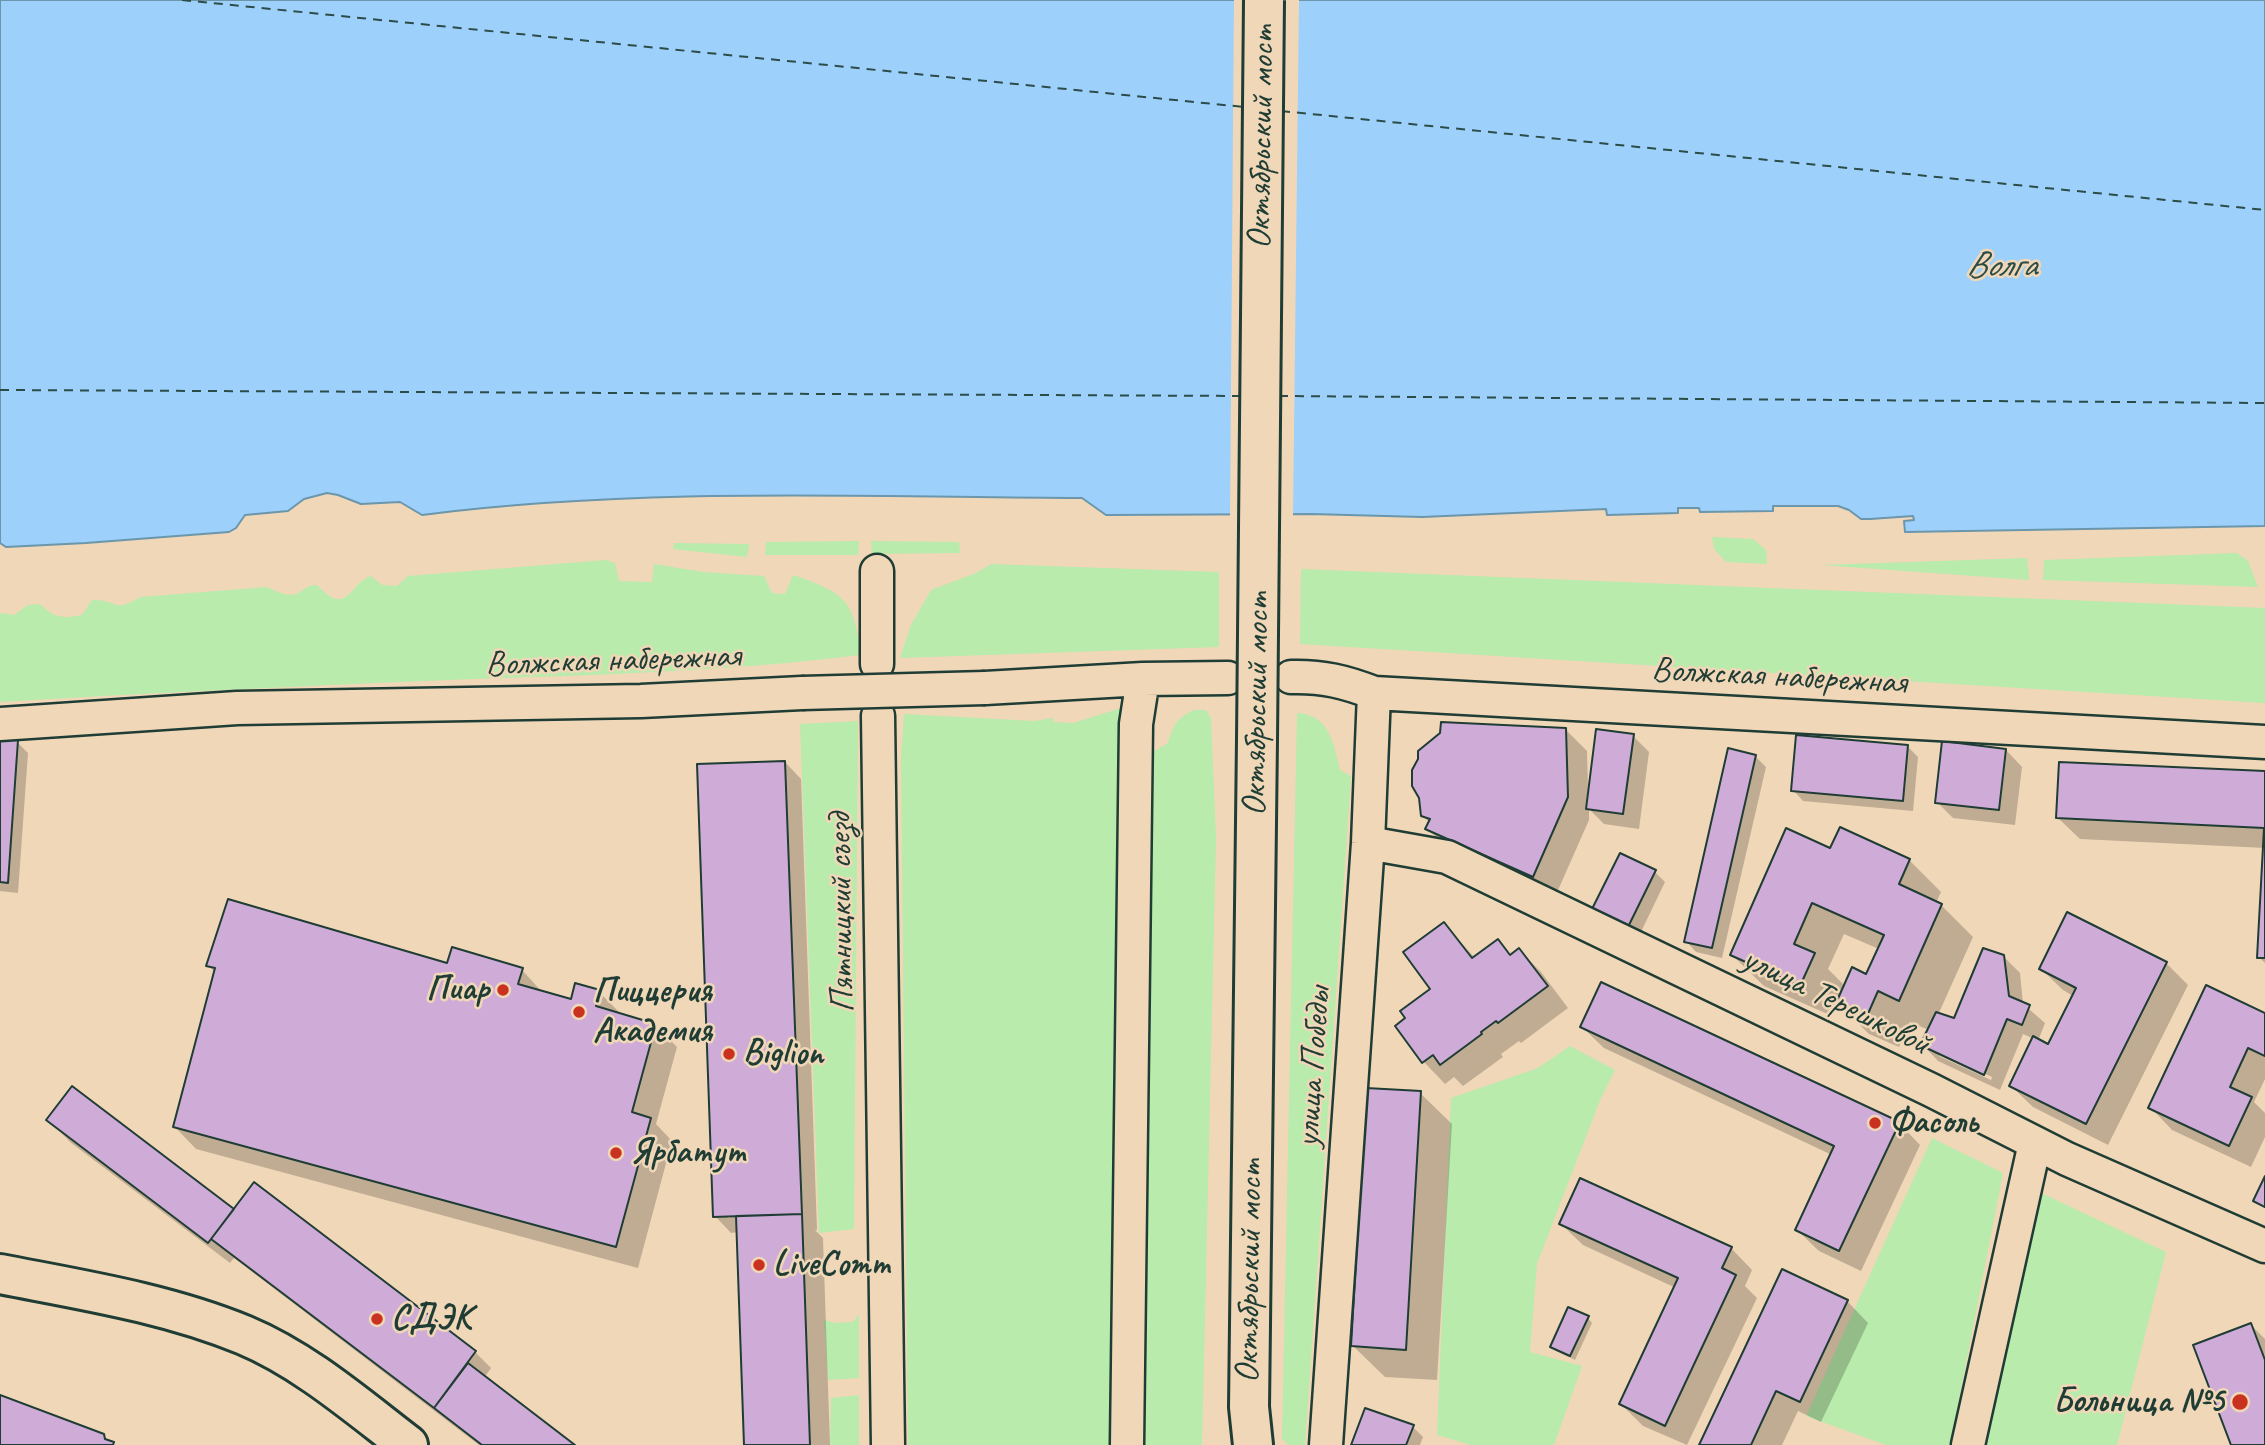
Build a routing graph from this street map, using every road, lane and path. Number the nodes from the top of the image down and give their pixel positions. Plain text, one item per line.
1 (1264, 0) edge
2 (877, 571) dead end
3 (877, 664) dead end
4 (1291, 677) dead end
5 (1228, 678) dead end
6 (1143, 679) junction
7 (1374, 693) junction
8 (878, 716) dead end
9 (0, 723) edge
10 (2265, 743) edge
11 (1368, 843) junction
12 (2035, 1143) junction
13 (2265, 1246) edge
14 (0, 1274) edge
15 (1249, 1407) junction
16 (408, 1445) edge
17 (888, 1445) edge
18 (1127, 1445) edge
19 (1237, 1445) edge
20 (1253, 1445) edge
21 (1326, 1445) edge
22 (1968, 1445) edge

1 - 15 main road, Октябрьский мост, bridge
2 - 3 street
4 - 7 street, Волжская набережная
5 - 6 street, Волжская набережная
6 - 9 street, Волжская набережная, bridge
6 - 18 street
7 - 10 street, Волжская набережная
7 - 11 street, улица Победы
8 - 17 street, Пятницкий съезд
11 - 12 street, улица Терешковой
11 - 21 street, улица Победы
12 - 13 street, улица Терешковой
12 - 22 street
14 - 16 main road
15 - 19 main road
15 - 20 main road

